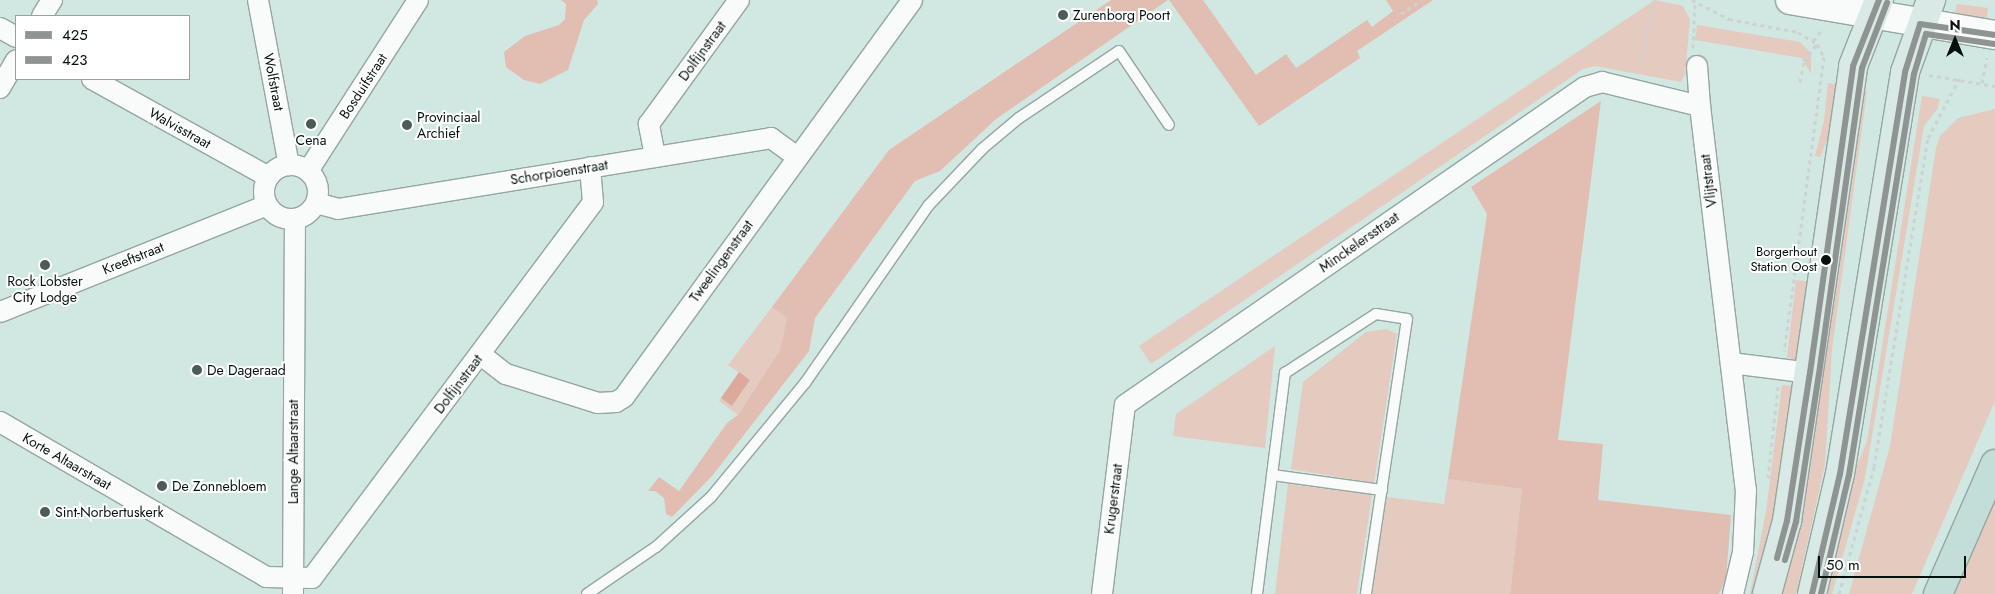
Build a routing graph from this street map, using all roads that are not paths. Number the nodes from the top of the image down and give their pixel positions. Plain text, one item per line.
1 (52, 0) edge
2 (258, 0) edge
3 (418, 0) edge
4 (739, 0) edge
5 (912, 0) edge
6 (1790, 0) edge
7 (1875, 8) edge
8 (1926, 12) edge
9 (43, 15) edge
10 (0, 28) edge
11 (1995, 35) edge
12 (15, 36) edge
13 (15, 62) edge
14 (1697, 66) road end
15 (94, 80) edge
16 (0, 88) edge
17 (1700, 106) junction
18 (1169, 125) dead end
19 (655, 156) junction
20 (796, 156) junction
21 (289, 165) junction
22 (590, 167) junction
23 (308, 171) junction
24 (269, 178) junction
25 (316, 203) junction
26 (267, 205) junction
27 (295, 220) junction
28 (0, 312) edge
29 (480, 354) junction
30 (1730, 363) junction
31 (1810, 373) junction
32 (1125, 405) joint
33 (0, 422) edge
34 (1995, 464) edge
35 (1272, 475) junction
36 (1382, 490) junction
37 (293, 586) edge
38 (588, 594) edge
39 (1102, 594) edge
40 (1257, 594) edge
41 (1366, 594) edge
42 (1733, 594) edge
43 (1767, 594) edge
44 (1812, 594) edge
45 (1938, 594) edge

1 - 9 street
2 - 21 street, Wolfstraat
3 - 23 street, Bosduifstraat
4 - 19 street, Dolfijnstraat
5 - 20 street, Tweelingenstraat
6 - 7 main road
7 - 8 main road
7 - 31 main road
8 - 11 main road
8 - 44 main road
10 - 12 street
13 - 16 street
14 - 17 street, Vlijtstraat
15 - 24 street, Walvisstraat
17 - 30 street, Vlijtstraat
17 - 32 street, Minckelersstraat
18 - 38 lane
19 - 20 street, Schorpioenstraat
19 - 22 street, Schorpioenstraat
20 - 29 street, Tweelingenstraat
21 - 23 street
21 - 24 street
22 - 25 street, Schorpioenstraat
22 - 29 street, Dolfijnstraat
23 - 25 street
24 - 26 street
25 - 27 street
26 - 27 street
26 - 28 street, Kreeftstraat
27 - 37 street, Lange Altaarstraat
29 - 37 street, Dolfijnstraat
30 - 31 street
30 - 42 street, Vlijtstraat
31 - 43 main road
32 - 39 street, Krugerstraat
33 - 37 street, Korte Altaarstraat
34 - 45 highway
35 - 36 lane
35 - 36 lane
35 - 40 lane
36 - 41 lane

